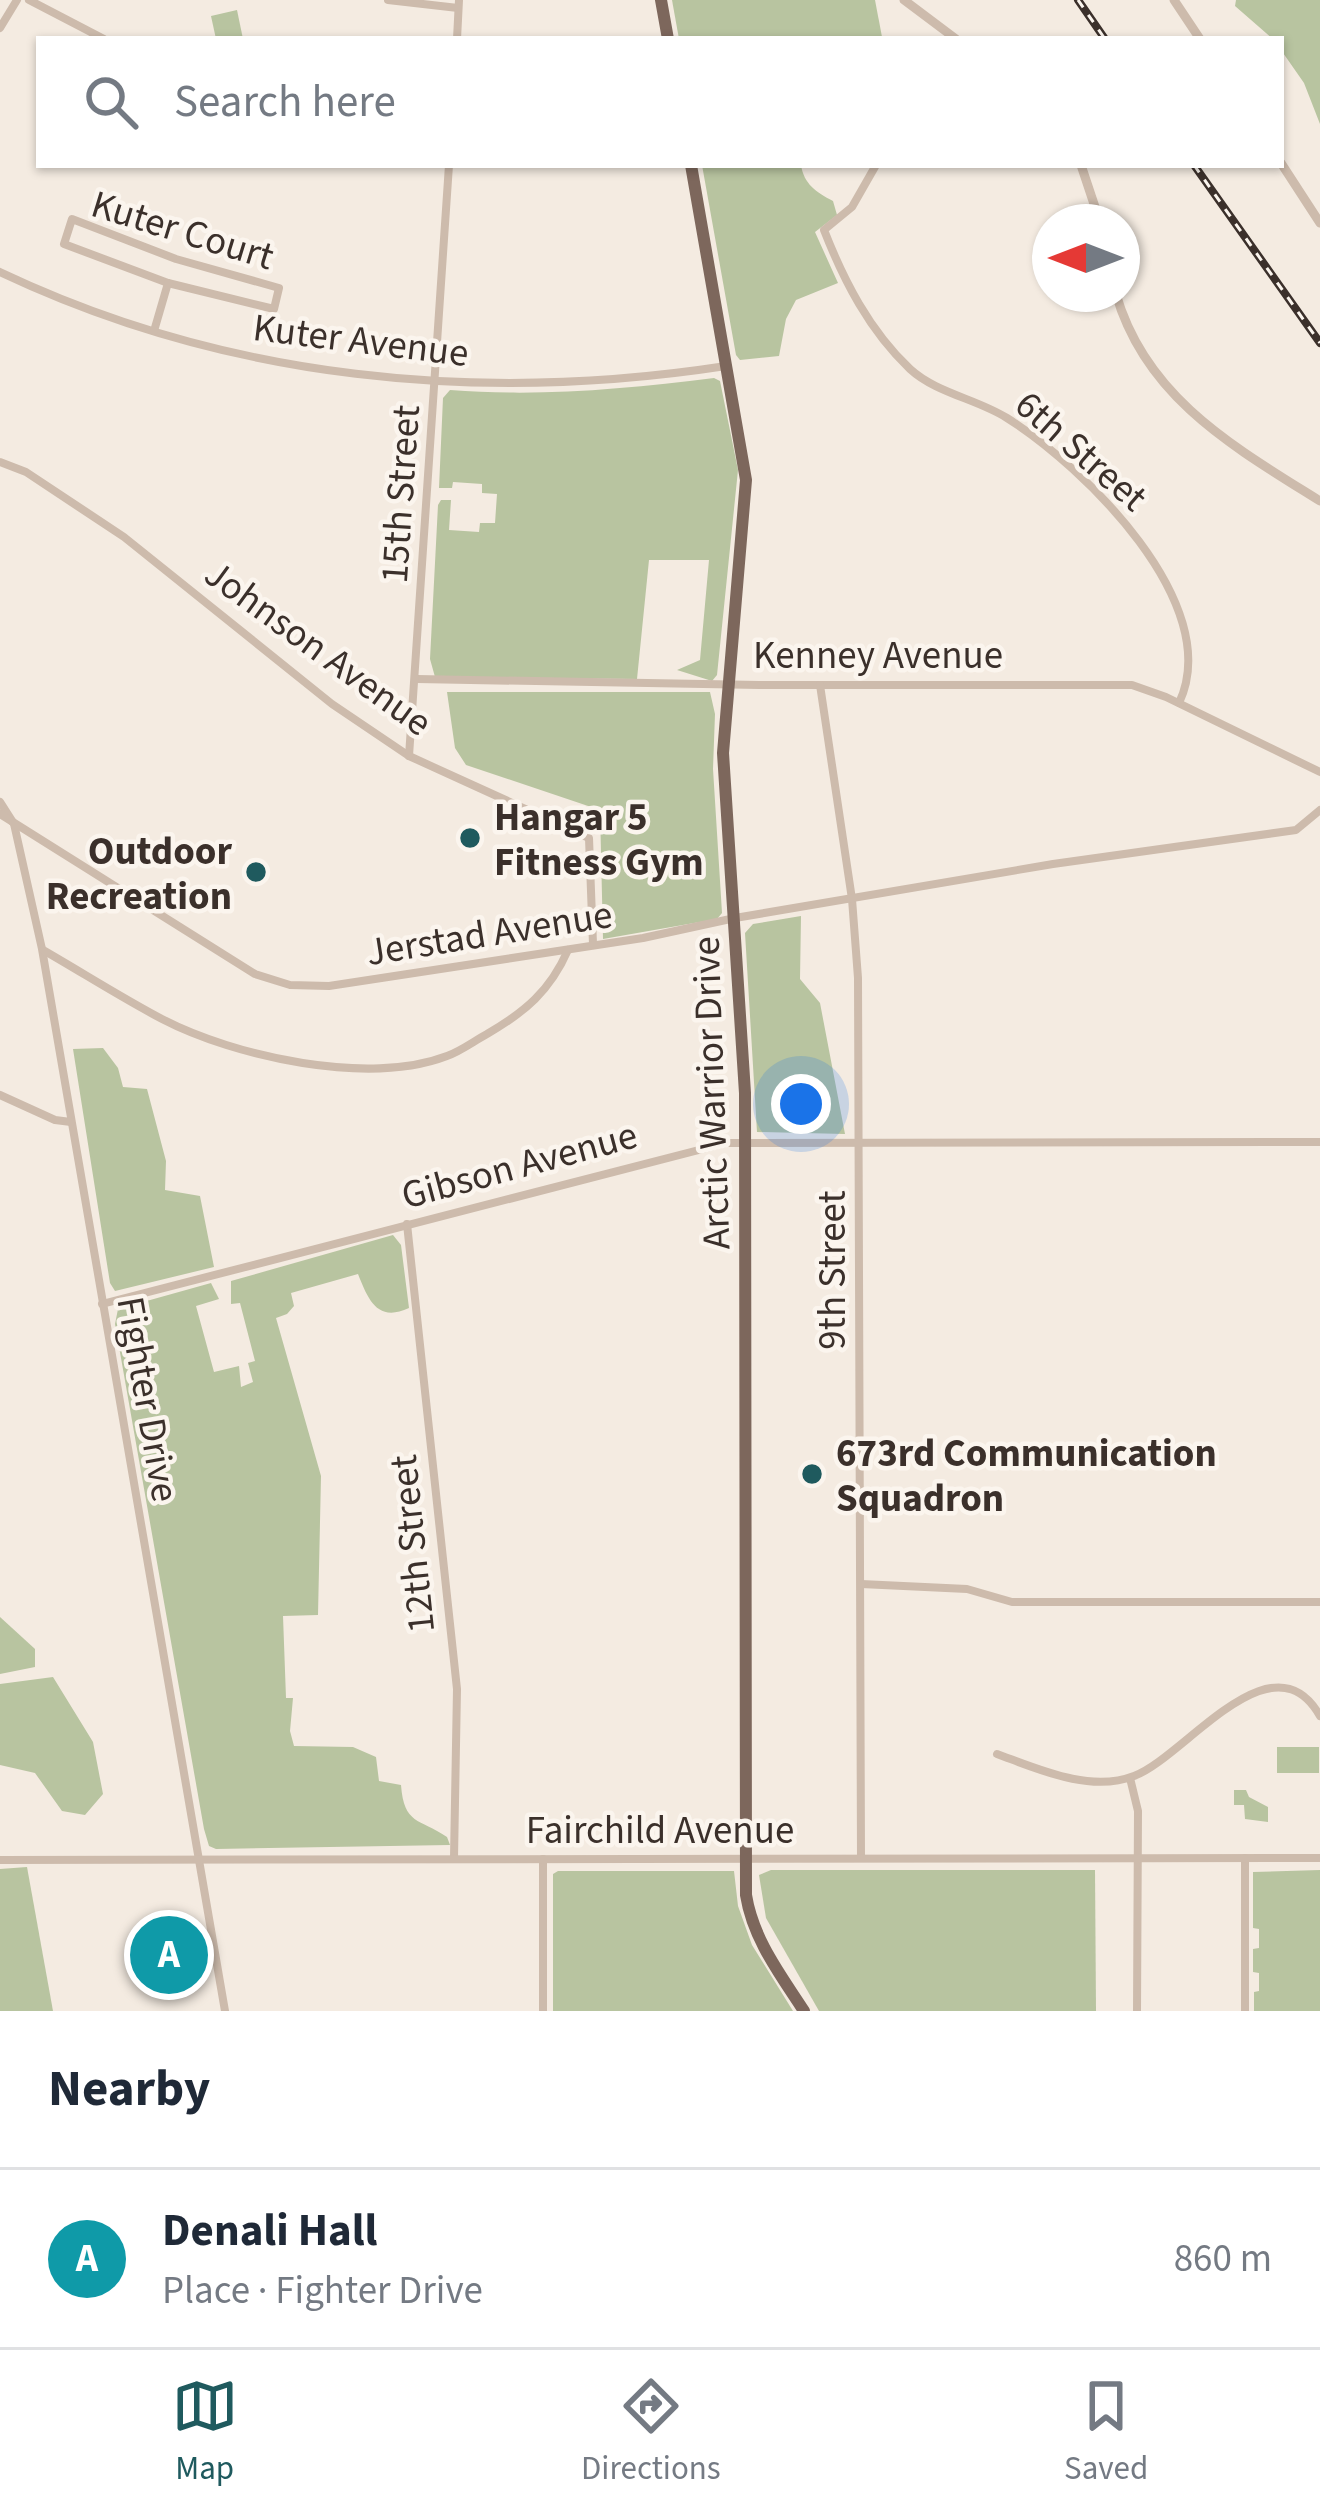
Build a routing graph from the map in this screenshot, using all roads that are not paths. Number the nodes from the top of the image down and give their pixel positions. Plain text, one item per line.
1 (17, 0) edge
2 (29, 0) edge
3 (388, 0) edge
4 (661, 0) edge
5 (904, 0) edge
6 (1174, 0) edge
7 (459, 4) edge
8 (0, 28) edge
9 (98, 36) edge
10 (457, 36) edge
11 (667, 36) edge
12 (952, 36) edge
13 (1198, 36) edge
14 (449, 168) edge
15 (692, 168) edge
16 (874, 168) edge
17 (1082, 168) edge
18 (1284, 168) edge
19 (1094, 204) edge
20 (1320, 224) edge
21 (0, 272) edge
22 (168, 283) junction
23 (1122, 312) edge
24 (154, 331) junction
25 (727, 366) junction
26 (436, 383) junction
27 (0, 462) edge
28 (1320, 501) edge
29 (417, 680) junction
30 (727, 685) junction
31 (820, 685) junction
32 (1179, 703) junction
33 (409, 755) junction
34 (1320, 772) edge
35 (0, 802) edge
36 (1320, 809) edge
37 (0, 814) edge
38 (14, 824) junction
39 (852, 899) junction
40 (735, 918) junction
41 (593, 944) junction
42 (42, 949) junction
43 (568, 949) junction
44 (0, 1095) edge
45 (71, 1122) junction
46 (1320, 1142) edge
47 (862, 1143) junction
48 (745, 1144) junction
49 (407, 1224) junction
50 (102, 1304) junction
51 (861, 1584) junction
52 (1320, 1602) edge
53 (1320, 1716) edge
54 (998, 1754) dead end
55 (1130, 1778) junction
56 (196, 1858) junction
57 (454, 1858) junction
58 (745, 1858) junction
59 (861, 1858) junction
60 (1137, 1858) junction
61 (1245, 1858) junction
62 (1320, 1858) edge
63 (543, 1859) junction
64 (0, 1860) edge
65 (225, 2011) edge
66 (543, 2011) edge
67 (804, 2011) edge
68 (1137, 2011) edge
69 (1245, 2011) edge

1 - 8 street
2 - 9 street
3 - 7 street
4 - 11 main road
5 - 12 street
6 - 13 street
7 - 10 street
14 - 26 street, 15th Street
15 - 25 main road, Arctic Warrior Drive
16 - 32 street, 6th Street
17 - 19 street
18 - 20 street
21 - 24 street, Kuter Avenue
22 - 22 street, Kuter Court
22 - 24 street, Kuter Court
23 - 28 street
24 - 26 street, Kuter Avenue
25 - 26 street, Kuter Avenue
25 - 30 main road, Arctic Warrior Drive
26 - 29 street, 15th Street
27 - 33 street, Johnson Avenue
29 - 30 street, Kenney Avenue
29 - 33 street, 15th Street
30 - 31 street, Kenney Avenue
30 - 40 main road, Arctic Warrior Drive
31 - 32 street, Kenney Avenue
31 - 39 street, 9th Street
32 - 34 street, Kenney Avenue
33 - 41 street, Johnson Avenue
35 - 38 street, Fighter Drive
36 - 39 street, Jerstad Avenue
37 - 38 street, Jerstad Avenue
38 - 42 street, Fighter Drive
38 - 43 street, Jerstad Avenue
39 - 40 street, Jerstad Avenue
39 - 47 street, 9th Street
40 - 41 street, Jerstad Avenue
40 - 48 main road, Arctic Warrior Drive
41 - 43 street, Jerstad Avenue
42 - 43 street
42 - 45 street, Fighter Drive
44 - 45 street
45 - 50 street, Fighter Drive
46 - 47 street, Gibson Avenue
47 - 48 street, Gibson Avenue
47 - 51 street, 9th Street
48 - 49 street, Gibson Avenue
48 - 58 main road, Arctic Warrior Drive
49 - 50 street, Gibson Avenue
49 - 57 street, 12th Street
50 - 56 street, Fighter Drive
51 - 52 street
51 - 59 street, 9th Street
53 - 55 street
54 - 55 street
55 - 60 street
56 - 57 street, Fairchild Avenue
56 - 64 street, Fairchild Avenue
56 - 65 street, Fighter Drive
57 - 63 street, Fairchild Avenue
58 - 59 street, Fairchild Avenue
58 - 63 street, Fairchild Avenue
58 - 67 main road, Arctic Warrior Drive
59 - 60 street, Fairchild Avenue
60 - 61 street, Fairchild Avenue
60 - 68 street
61 - 62 street, Fairchild Avenue
61 - 69 street
63 - 66 street

